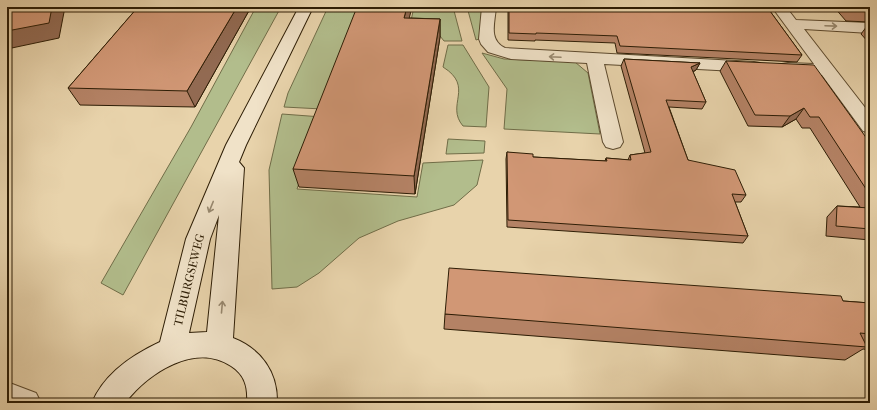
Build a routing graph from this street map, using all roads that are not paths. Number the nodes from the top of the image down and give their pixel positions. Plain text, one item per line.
1 (306, 7) edge
2 (489, 7) edge
3 (779, 7) edge
4 (793, 24) junction
5 (870, 28) edge
6 (594, 59) junction
7 (828, 70) junction
8 (870, 127) edge
9 (613, 142) dead end
10 (236, 145) junction
11 (219, 345) junction
12 (172, 350) junction
13 (7, 397) edge
14 (268, 402) edge
15 (26, 403) edge
16 (107, 403) edge

1 - 10 street, TILBURGSEWEG
6 -> 2 street
3 - 4 street
4 -> 5 street
4 - 7 street
6 - 7 street
6 - 9 street
7 - 8 street
11 -> 10 street, TILBURGSEWEG
10 -> 12 street, TILBURGSEWEG
11 - 12 street
11 - 14 street
12 - 16 street
13 - 15 street

